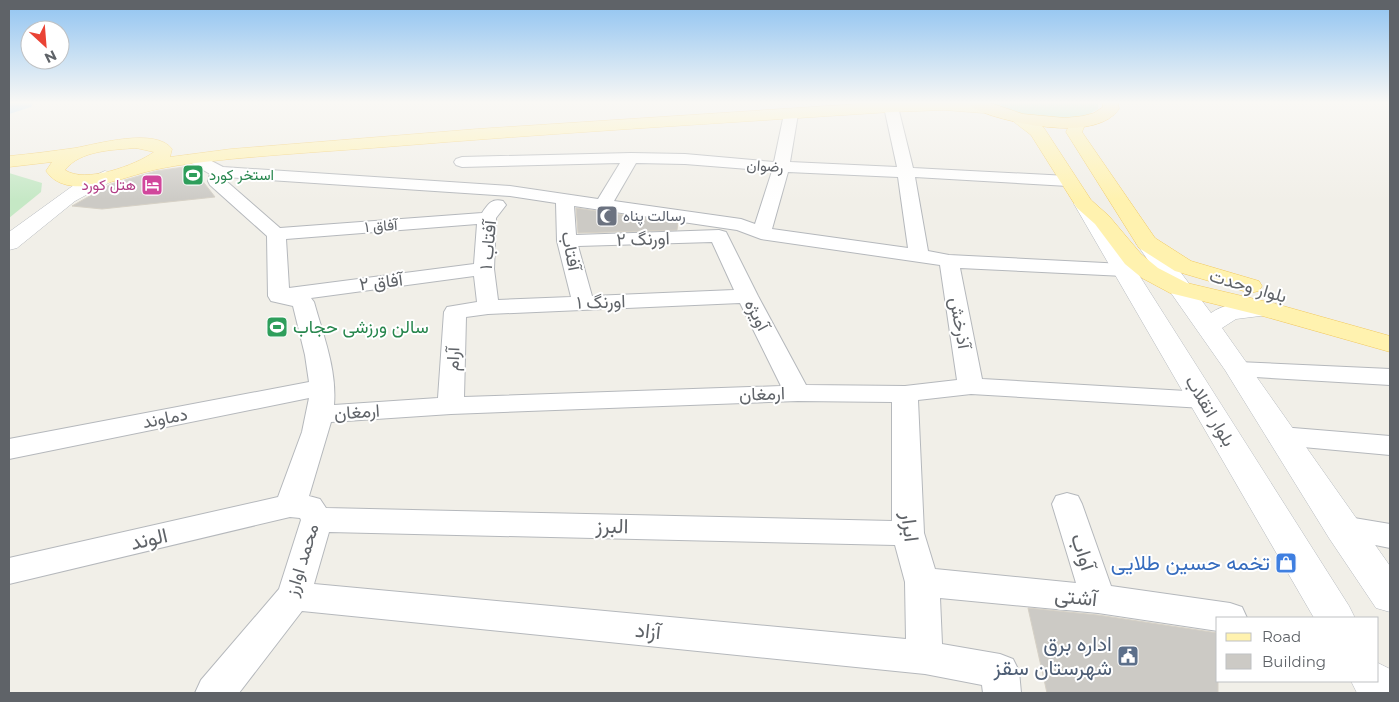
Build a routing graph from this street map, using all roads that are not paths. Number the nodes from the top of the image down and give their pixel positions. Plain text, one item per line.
1 (477, 134) edge
2 (416, 135) edge
3 (468, 135) edge
4 (787, 135) edge
5 (897, 135) edge
6 (1040, 135) edge
7 (1076, 135) edge
8 (163, 149) junction
9 (90, 150) junction
10 (194, 158) junction
11 (631, 158) junction
12 (9, 162) edge
13 (146, 166) junction
14 (781, 167) junction
15 (9, 169) edge
16 (219, 172) junction
17 (906, 172) junction
18 (60, 176) junction
19 (105, 177) junction
20 (510, 191) junction
21 (1076, 193) junction
22 (565, 198) junction
23 (603, 205) junction
24 (487, 218) junction
25 (9, 227) edge
26 (761, 233) junction
27 (276, 234) junction
28 (718, 236) joint
29 (567, 241) junction
30 (9, 243) edge
31 (1146, 243) junction
32 (919, 255) junction
33 (949, 261) junction
34 (484, 269) junction
35 (1124, 270) junction
36 (1179, 288) junction
37 (1239, 293) junction
38 (279, 296) junction
39 (747, 296) junction
40 (583, 303) junction
41 (488, 307) junction
42 (1267, 310) junction
43 (455, 312) joint
44 (1207, 327) junction
45 (1390, 327) edge
46 (1390, 344) edge
47 (1238, 370) junction
48 (1390, 377) edge
49 (971, 386) junction
50 (322, 387) junction
51 (798, 393) junction
52 (905, 394) junction
53 (1203, 400) junction
54 (451, 406) junction
55 (320, 414) junction
56 (1282, 436) junction
57 (1390, 446) edge
58 (9, 449) edge
59 (1067, 504) dead end
60 (290, 506) junction
61 (317, 520) junction
62 (1342, 528) junction
63 (908, 533) junction
64 (1390, 536) edge
65 (9, 571) edge
66 (922, 582) junction
67 (294, 596) junction
68 (1390, 596) edge
69 (1098, 599) junction
70 (1223, 617) edge
71 (1334, 617) edge
72 (924, 657) junction
73 (1001, 682) edge
74 (1374, 682) edge
75 (210, 691) edge
76 (1381, 693) edge

1 - 11 street, رضوان
2 - 8 main road
3 - 10 main road
4 - 14 street
5 - 17 street
6 - 21 main road, بلوار انقلاب
7 - 31 main road, بلوار وحدت
8 - 9 main road
8 - 13 main road
9 - 12 main road
9 - 18 main road
10 - 13 main road
10 - 16 street
11 - 14 street, رضوان
11 - 23 street
13 - 19 main road
14 - 17 street, رضوان
14 - 26 street
15 - 18 main road
16 - 20 street
16 - 27 street
17 - 21 street, رضوان
17 - 32 street
18 - 19 main road
18 - 25 main road
19 - 30 main road
20 - 22 street
20 - 24 street, آفتاب ۱
21 - 35 main road, بلوار انقلاب
21 - 36 main road, بلوار انقلاب
22 - 23 street
22 - 29 street, آفتاب
23 - 26 street
24 - 27 street, آفاق ۱
24 - 34 street, آفتاب ۱
26 - 32 street
27 - 38 street
28 - 29 street, اورنگ ۲
28 - 39 street, آویژه
29 - 40 street, آفتاب
31 - 36 main road, بلوار انقلاب
31 - 37 main road, بلوار وحدت
32 - 33 street
33 - 35 street
33 - 49 street, آذرخش
34 - 38 street, آفاق ۲
34 - 41 street, آفتاب ۱
35 - 53 main road, بلوار انقلاب
36 - 37 main road, بلوار انقلاب
36 - 44 main road, بلوار انقلاب
37 - 42 main road, بلوار انقلاب
37 - 45 main road, بلوار وحدت
38 - 50 street, محمد اوارز
39 - 40 street, اورنگ ۱
39 - 51 street, آویژه
40 - 41 street, اورنگ ۱
41 - 43 street, اورنگ ۱
42 - 44 main road
42 - 46 main road, بلوار انقلاب
43 - 54 street, آرام
44 - 47 main road, بلوار انقلاب
47 - 48 street
47 - 56 main road, بلوار انقلاب
49 - 52 street, ارمغان
49 - 53 street, ارمغان
50 - 55 street, محمد اوارز
50 - 58 street, دماوند
51 - 52 street, ارمغان
51 - 54 street, ارمغان
52 - 63 street, ابرار
53 - 71 main road, بلوار انقلاب
54 - 55 street, ارمغان
55 - 60 street, محمد اوارز
56 - 57 street
56 - 62 main road, بلوار انقلاب
59 - 69 street, آواب
60 - 61 street, محمد اوارز
60 - 65 street, الوند
61 - 63 street, البرز
61 - 67 street, محمد اوارز
62 - 64 street
62 - 68 main road, بلوار انقلاب
63 - 66 street, ابرار
66 - 69 street, آشتی
66 - 72 street, ابرار
67 - 72 street, آزاد
67 - 75 street, محمد اوارز
69 - 70 street, آشتی
72 - 73 street, آزاد
74 - 76 main road

